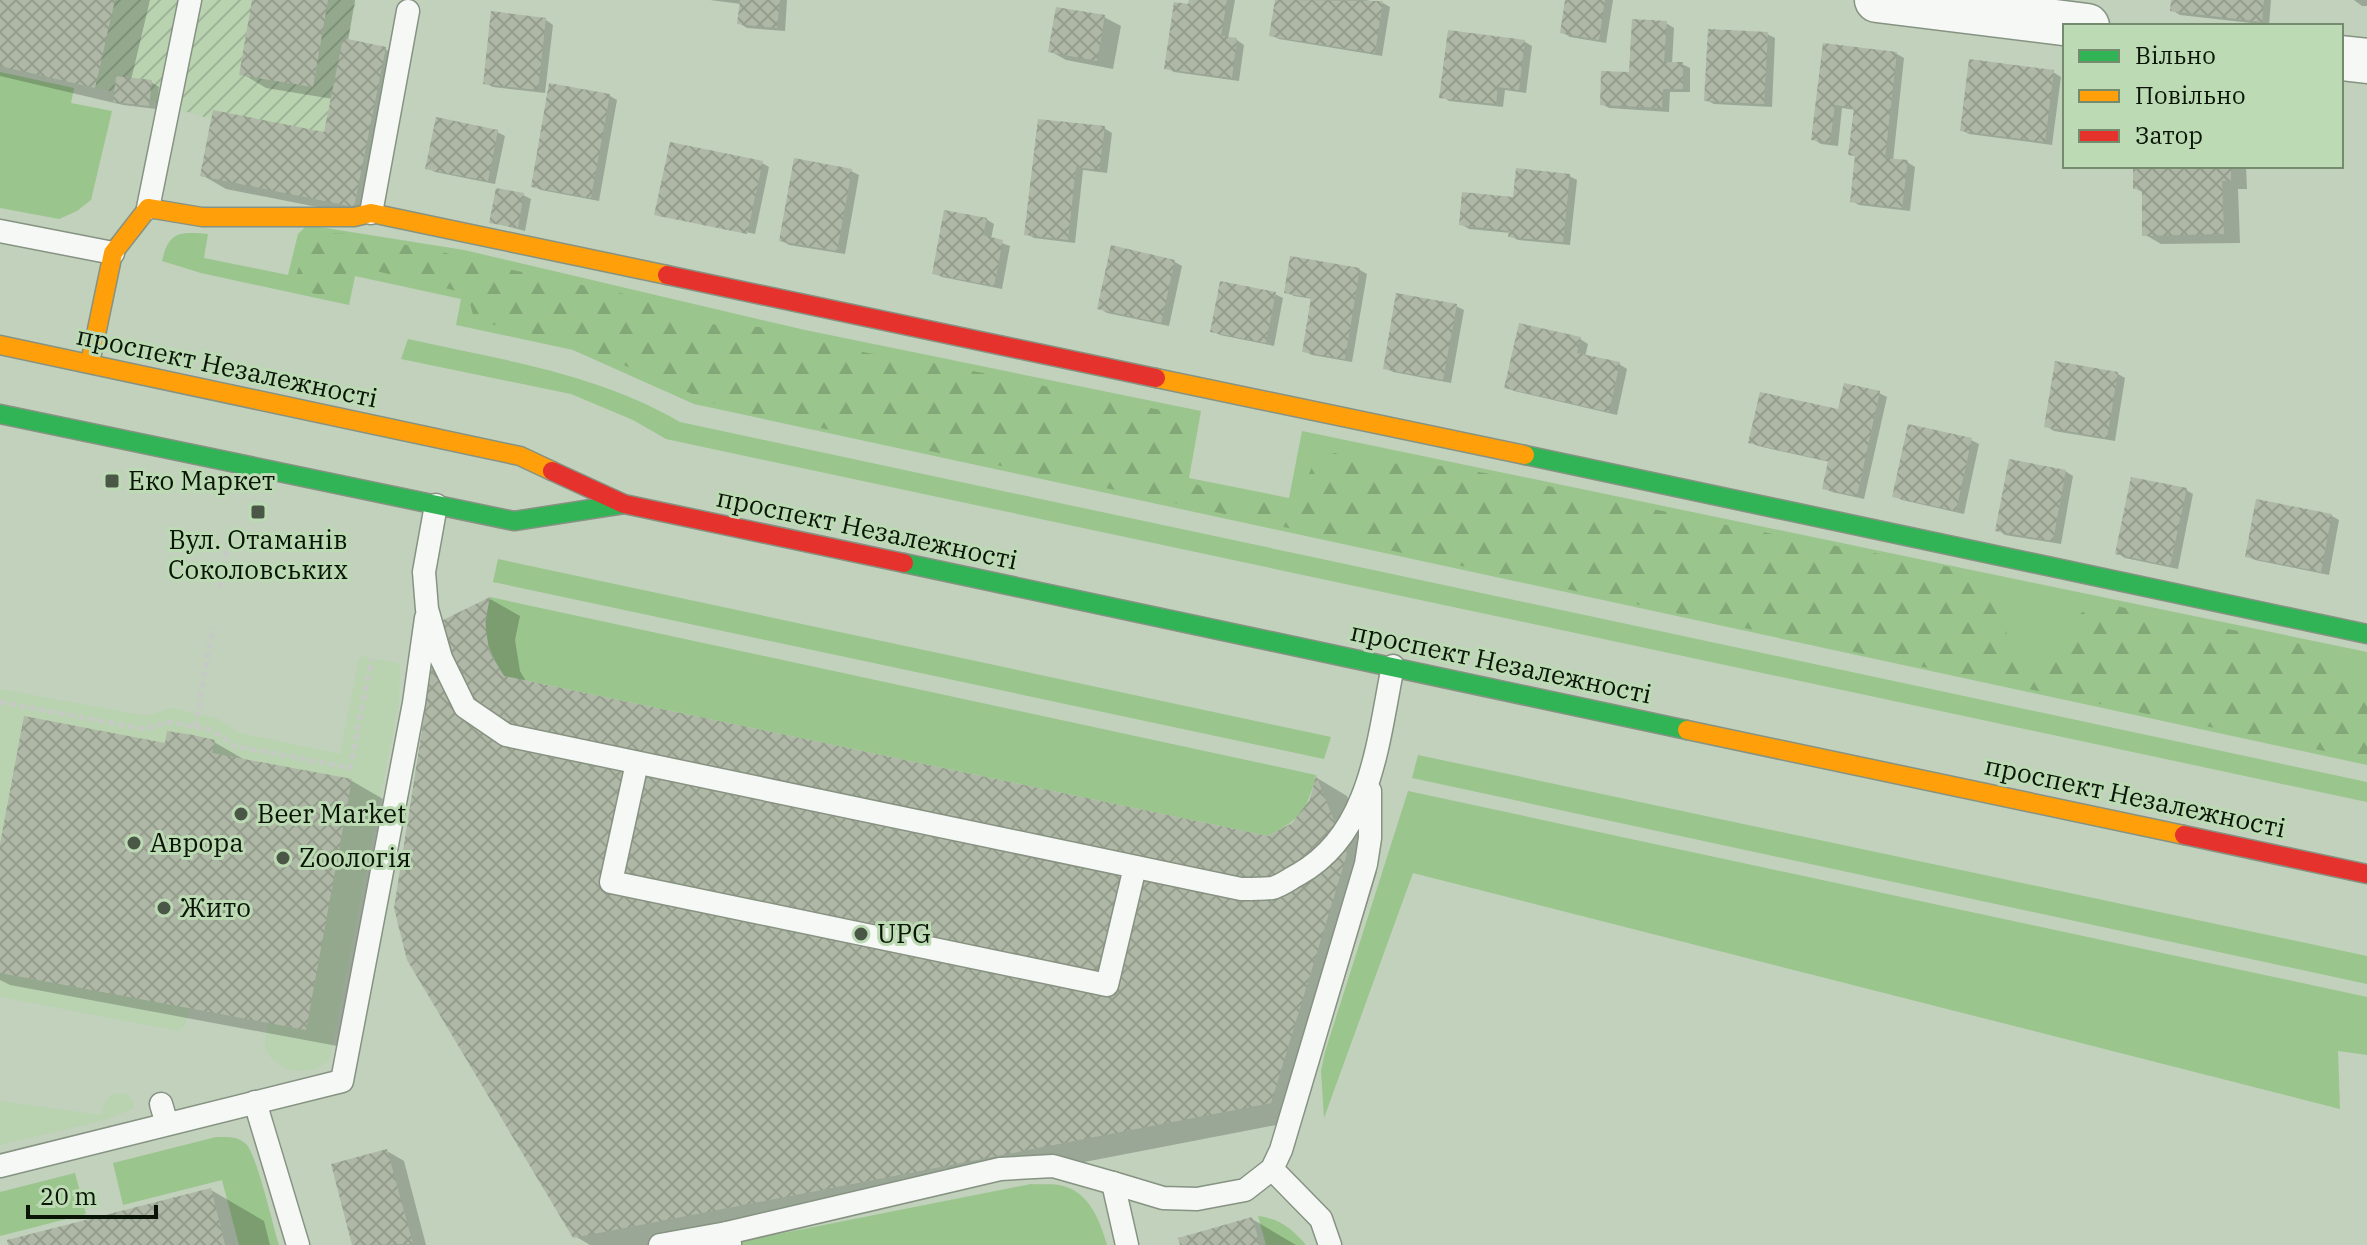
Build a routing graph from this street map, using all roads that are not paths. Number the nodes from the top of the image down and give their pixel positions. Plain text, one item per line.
1 (190, 0) edge
2 (1877, 0) edge
3 (408, 11) dead end
4 (2071, 24) edge
5 (2343, 58) edge
6 (2367, 61) edge
7 (148, 208) junction
8 (371, 213) junction
9 (0, 231) edge
10 (113, 253) junction
11 (0, 345) edge
12 (90, 363) junction
13 (0, 414) edge
14 (624, 504) junction
15 (436, 505) junction
16 (427, 609) junction
17 (2367, 634) edge
18 (1393, 666) junction
19 (637, 763) junction
20 (1369, 777) junction
21 (1135, 867) junction
22 (2367, 874) edge
23 (255, 1102) junction
24 (0, 1166) edge
25 (1272, 1169) junction
26 (1113, 1183) junction
27 (728, 1239) edge
28 (298, 1245) edge
29 (660, 1245) edge
30 (1127, 1245) edge
31 (1330, 1245) edge

1 - 7 lane
2 - 4 street
3 - 8 lane
5 - 6 street
7 - 8 main road
7 - 10 main road
8 - 17 main road
9 - 10 lane
10 - 12 main road
11 - 12 main road, проспект Незалежності
12 - 14 main road, проспект Незалежності
13 - 15 main road, проспект Незалежності
14 - 15 main road, проспект Незалежності
14 - 18 main road, проспект Незалежності
15 - 16 lane
16 - 19 lane
16 - 23 lane
18 - 20 lane
18 - 22 main road, проспект Незалежності
19 - 21 lane
19 - 21 lane
20 - 21 lane
20 - 25 lane
23 - 24 lane
23 - 28 lane
25 - 26 lane
25 - 31 lane
26 - 27 lane
26 - 30 lane
27 - 29 lane

